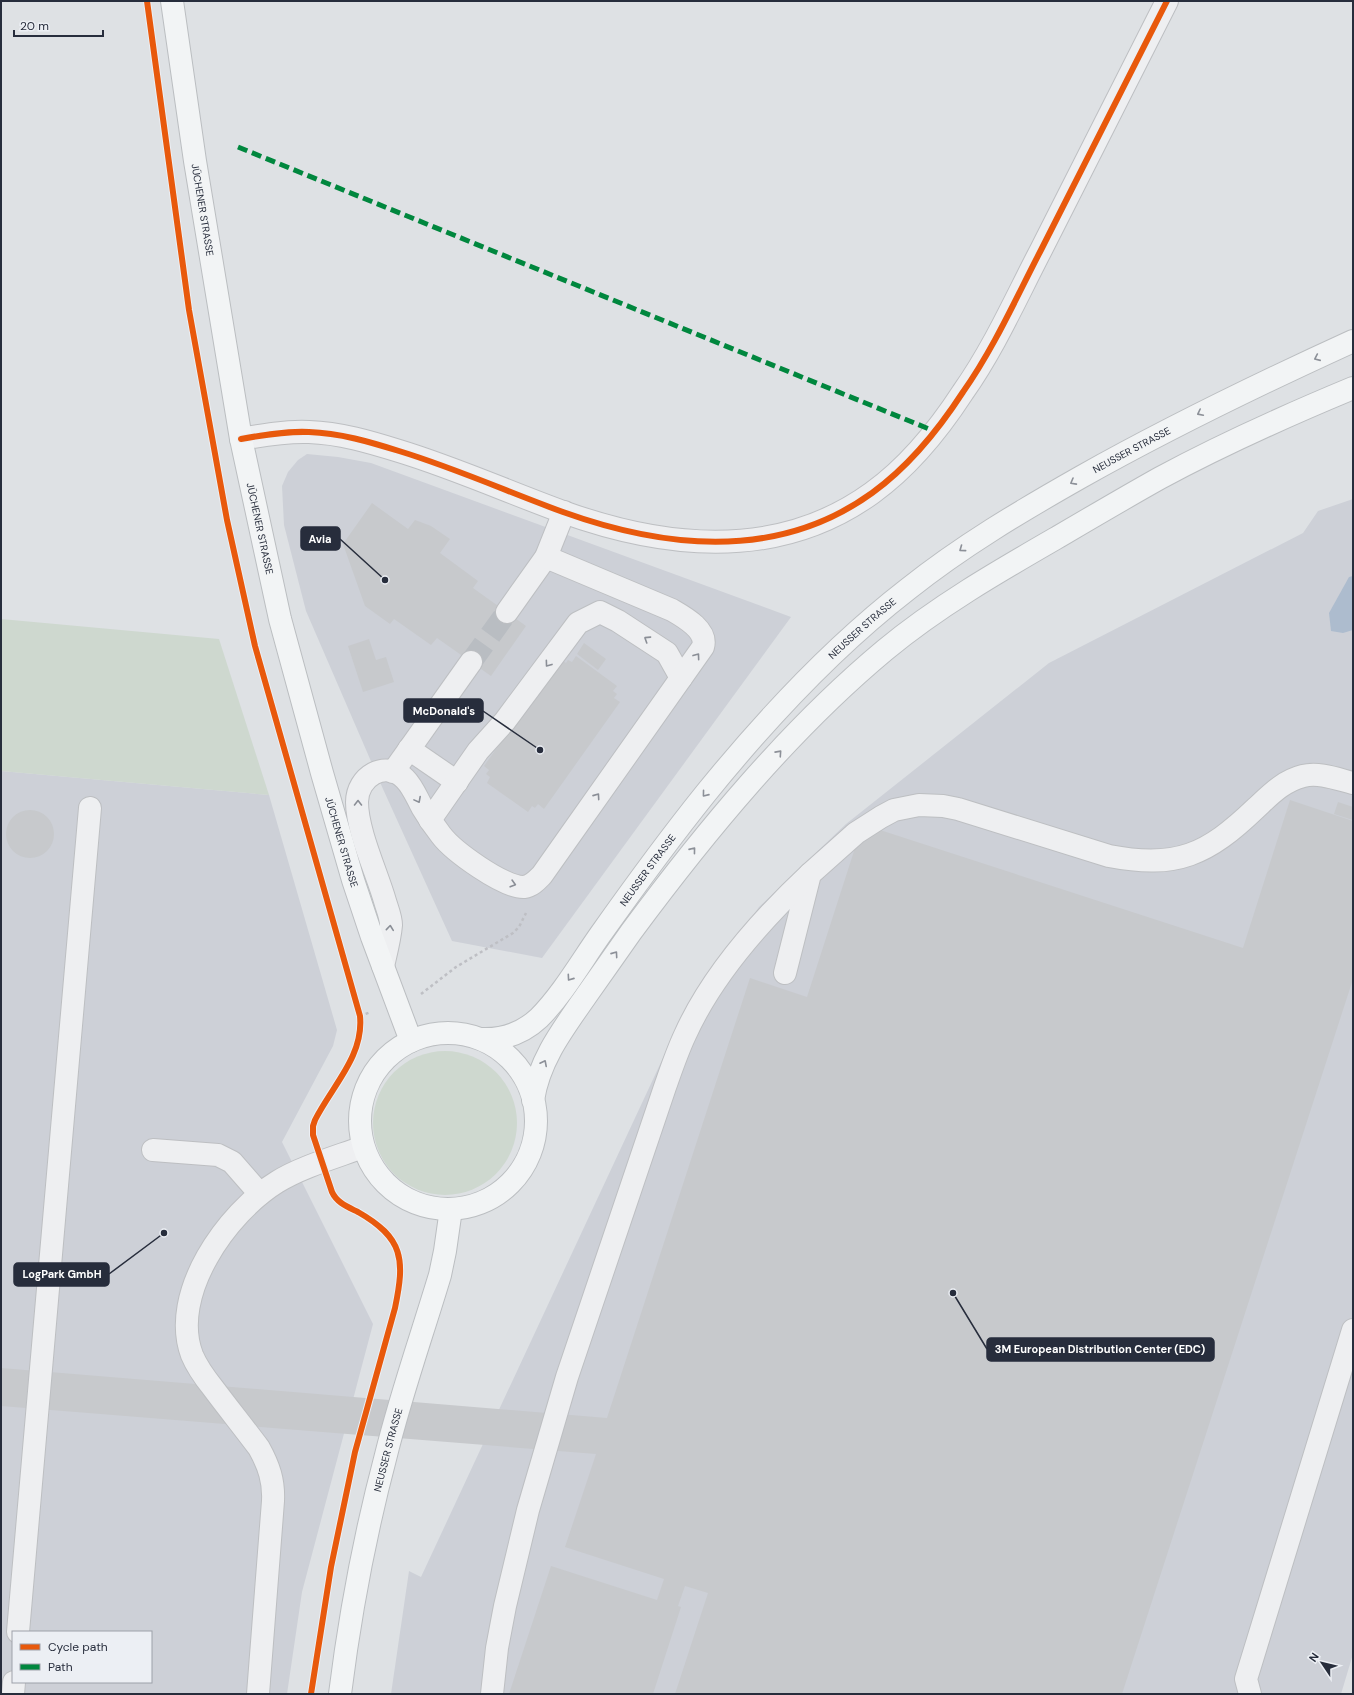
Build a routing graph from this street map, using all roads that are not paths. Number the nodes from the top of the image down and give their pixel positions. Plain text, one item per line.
1 (172, 1) edge
2 (1167, 1) edge
3 (1353, 341) edge
4 (1353, 388) edge
5 (241, 439) junction
6 (564, 512) junction
7 (546, 557) junction
8 (506, 612) tunnel mouth
9 (471, 662) tunnel mouth
10 (681, 678) junction
11 (409, 749) junction
12 (393, 772) junction
13 (457, 782) junction
14 (1353, 783) edge
15 (90, 808) dead end
16 (430, 820) junction
17 (810, 874) junction
18 (383, 966) junction
19 (784, 973) dead end
20 (481, 1039) junction
21 (411, 1041) junction
22 (533, 1100) junction
23 (363, 1147) junction
24 (153, 1150) dead end
25 (260, 1194) junction
26 (451, 1209) junction
27 (1353, 1330) edge
28 (18, 1631) edge
29 (14, 1683) edge
30 (13, 1694) edge
31 (258, 1694) edge
32 (340, 1694) edge
33 (492, 1694) edge
34 (1250, 1694) edge

1 - 5 main road, JÜCHENER STRASSE
2 - 6 street
3 -> 20 main road, NEUSSER STRASSE
22 -> 4 main road
5 - 6 street
5 - 18 main road, JÜCHENER STRASSE
6 - 7 street
7 - 8 street
10 -> 7 street
9 - 11 street
10 -> 13 street
16 -> 10 street
11 - 12 street
11 - 13 street
12 -> 16 street
18 -> 12 street
13 - 16 street
14 - 17 street
15 - 28 street
17 - 19 street
17 - 33 street
18 - 21 main road, JÜCHENER STRASSE
20 - 21 main road
20 - 22 main road
21 - 23 main road
22 - 26 main road
23 - 25 street
23 - 26 main road
24 - 25 street
25 - 31 street
26 - 32 main road, NEUSSER STRASSE
27 - 34 street
29 - 30 street

